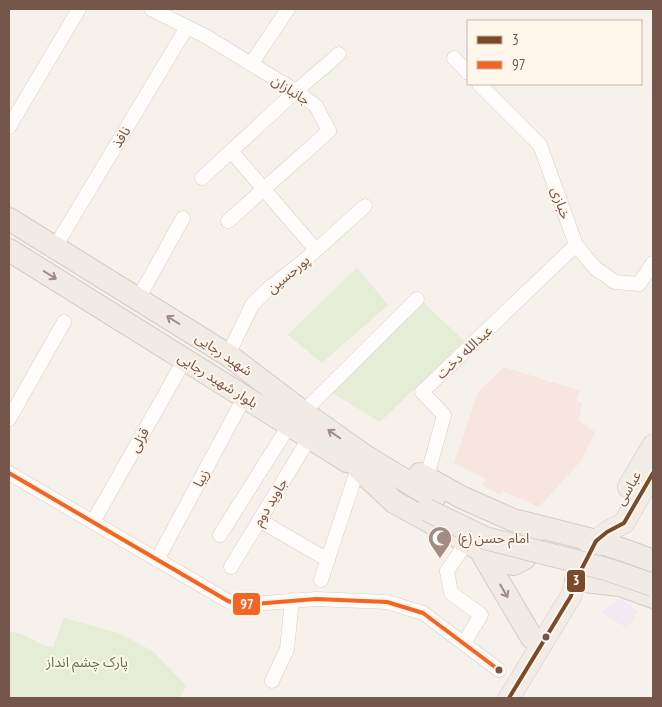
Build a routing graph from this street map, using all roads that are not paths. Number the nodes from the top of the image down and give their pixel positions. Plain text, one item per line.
1 (79, 9) edge
2 (151, 9) edge
3 (288, 9) edge
4 (187, 27) junction
5 (339, 54) dead end
6 (454, 58) dead end
7 (251, 64) junction
8 (467, 72) edge
9 (480, 85) edge
10 (296, 91) junction
11 (9, 127) edge
12 (231, 151) junction
13 (202, 178) dead end
14 (264, 188) junction
15 (365, 206) dead end
16 (183, 218) dead end
17 (9, 219) edge
18 (228, 221) dead end
19 (576, 246) junction
20 (55, 247) junction
21 (9, 250) edge
22 (316, 250) junction
23 (653, 264) edge
24 (138, 299) junction
25 (417, 299) dead end
26 (64, 322) dead end
27 (228, 354) junction
28 (185, 359) junction
29 (245, 396) junction
30 (296, 418) junction
31 (9, 419) edge
32 (310, 436) junction
33 (653, 445) edge
34 (362, 462) junction
35 (9, 473) edge
36 (653, 473) edge
37 (427, 477) junction
38 (430, 504) junction
39 (259, 520) junction
40 (93, 522) junction
41 (530, 526) junction
42 (220, 535) dead end
43 (602, 537) junction
44 (473, 545) junction
45 (157, 560) junction
46 (328, 560) junction
47 (653, 561) edge
48 (231, 567) dead end
49 (653, 572) edge
50 (321, 580) dead end
51 (576, 580) junction
52 (653, 585) edge
53 (653, 597) edge
54 (292, 600) junction
55 (532, 638) junction
56 (464, 643) junction
57 (499, 670) dead end
58 (272, 681) dead end
59 (497, 698) edge
60 (509, 698) edge

1 - 11 street
2 - 4 street, جانبازان
3 - 7 street
4 - 7 street, جانبازان
4 - 20 street, نافذ
5 - 10 street
6 - 8 street
7 - 10 street, جانبازان
9 - 19 street, خبازی
10 - 12 street
10 - 14 street, جانبازان
12 - 13 street
12 - 14 street
14 - 18 street, جانبازان
14 - 22 street
15 - 22 street, پورحسین
16 - 24 street
17 - 20 highway, شهید رجایی
19 - 23 street, خبازی
19 - 37 street, عبدالله دخت
20 - 24 highway, شهید رجایی
21 -> 28 highway, بلوار شهید رجایی
22 - 27 street, پورحسین
27 -> 24 highway, شهید رجایی
25 - 30 street
26 - 31 street
27 - 30 highway, شهید رجایی
28 - 29 highway, بلوار شهید رجایی
28 - 40 street, قزلی
29 - 30 highway, بلوار شهید رجایی
29 - 45 street, زیبا
30 - 32 highway, بلوار شهید رجایی
34 -> 30 highway, شهید رجایی
30 - 42 street
32 - 34 highway, بلوار شهید رجایی
32 - 39 street, جاوید دوم
33 - 43 main road, عباسى
34 - 37 highway
34 - 38 highway, بلوار شهید رجایی
34 - 44 highway
34 - 46 street
35 - 40 street
36 - 43 main road, عباسى
37 - 41 highway
38 - 49 highway
38 - 52 highway, bridge
39 - 46 street
39 - 48 street, جاوید دوم
40 - 45 street
41 - 43 highway
41 - 44 highway
43 - 47 highway
43 - 51 main road, عباسى
44 -> 55 highway
44 - 56 street
45 - 54 street
46 - 50 street
51 - 53 highway
51 - 55 main road, عباسى
51 - 60 main road, عباسى
54 - 56 street
54 - 58 street
55 - 59 main road, عباسى
56 - 57 street

